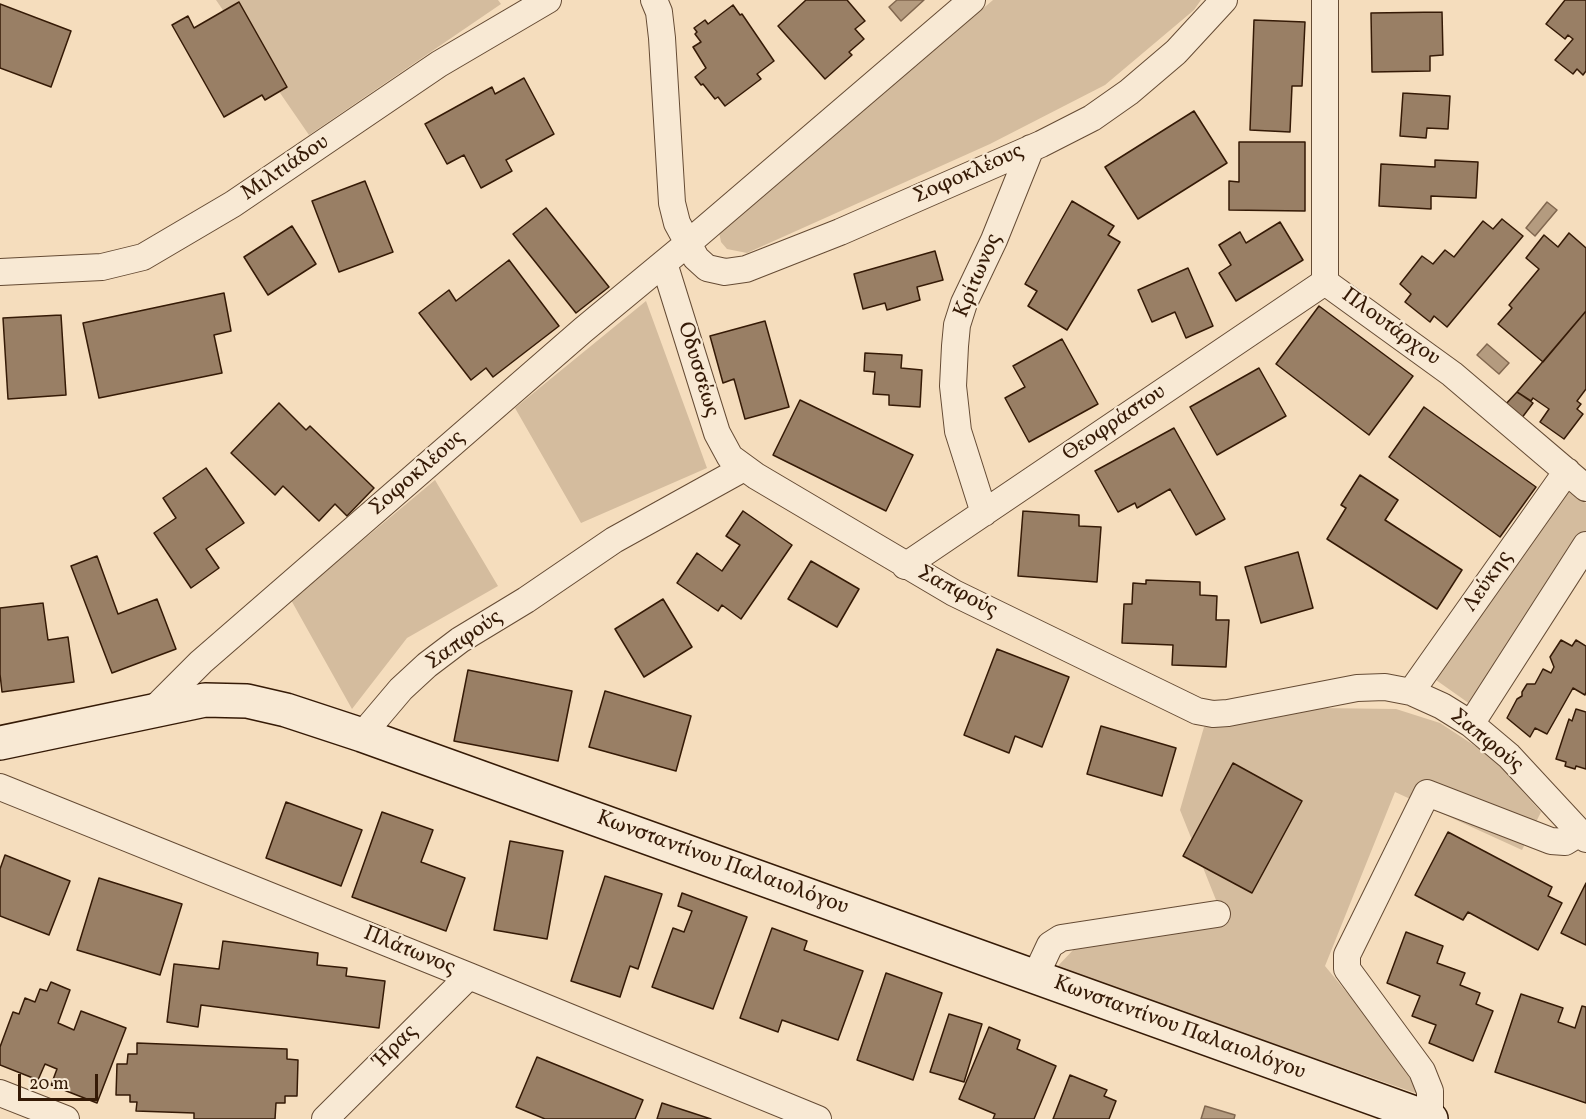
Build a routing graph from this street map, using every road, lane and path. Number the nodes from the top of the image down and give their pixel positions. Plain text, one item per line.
1 (548, 0) edge
2 (654, 0) edge
3 (972, 0) edge
4 (1224, 0) edge
5 (1325, 0) edge
6 (1031, 147) junction
7 (687, 244) junction
8 (664, 263) junction
9 (0, 272) edge
10 (1325, 282) junction
11 (744, 468) junction
12 (1567, 471) junction
13 (1586, 488) edge
14 (984, 513) junction
15 (1586, 545) edge
16 (905, 566) junction
17 (1411, 692) junction
18 (153, 710) junction
19 (1471, 724) junction
20 (362, 735) junction
21 (0, 743) edge
22 (0, 787) edge
23 (1583, 836) edge
24 (1217, 914) dead end
25 (469, 976) junction
26 (1035, 977) junction
27 (0, 1093) edge
28 (66, 1119) edge
29 (325, 1119) edge
30 (818, 1119) edge
31 (1430, 1119) edge

1 - 9 street, Μιλτιάδου
2 - 7 street
3 - 7 street, Σοφοκλέους
4 - 6 street, Σοφοκλέους
5 - 10 street, Πλουτάρχου
6 - 7 street, Σοφοκλέους
6 - 14 street, Κρίτωνος
7 - 8 street, Σοφοκλέους
8 - 11 street, Οδυσσέως
8 - 18 street, Σοφοκλέους
10 - 12 street, Πλουτάρχου
10 - 14 street, Θεοφράστου
11 - 16 street, Σαπφούς
11 - 20 street, Σαπφούς
12 - 13 street, Πλουτάρχου
12 - 17 street, Λεύκης
14 - 16 street, Θεοφράστου
15 - 19 street
16 - 17 street, Σαπφούς
17 - 19 street, Σαπφούς
18 - 20 street, Κωνσταντίνου Παλαιολόγου
18 - 21 street, Κωνσταντίνου Παλαιολόγου
19 - 23 street, Σαπφούς
20 - 26 street, Κωνσταντίνου Παλαιολόγου
22 - 25 street, Πλάτωνος
23 - 31 street
24 - 26 street
25 - 29 street, Ήρας
25 - 30 street, Πλάτωνος
26 - 31 street, Κωνσταντίνου Παλαιολόγου
27 - 28 street

